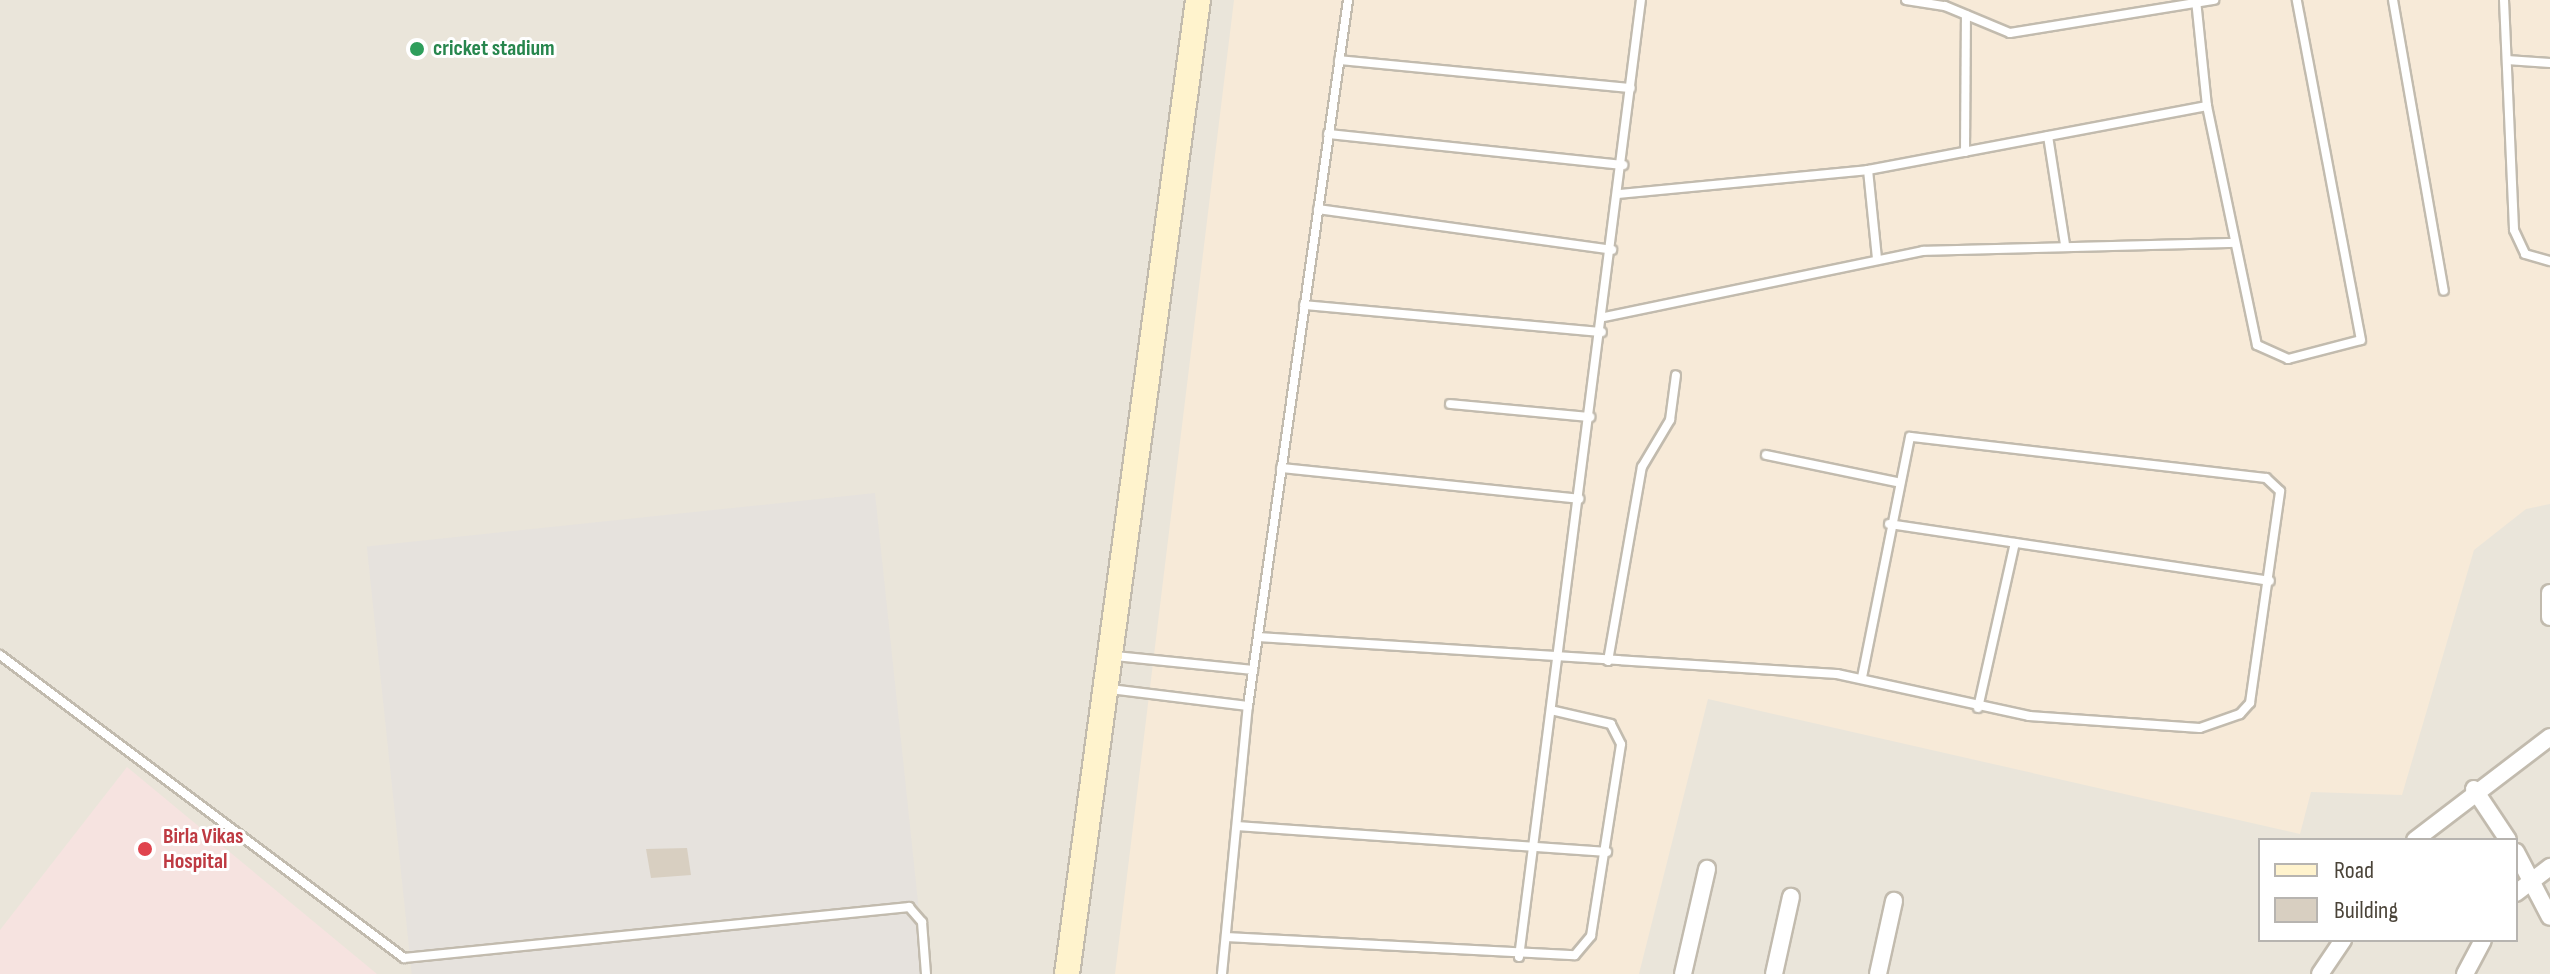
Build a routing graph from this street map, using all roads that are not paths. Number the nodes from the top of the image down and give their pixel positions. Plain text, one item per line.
1 (1198, 0) edge
2 (1348, 0) edge
3 (1641, 0) edge
4 (1906, 0) edge
5 (2214, 0) edge
6 (2297, 0) edge
7 (2393, 0) edge
8 (2504, 0) edge
9 (2196, 2) edge
10 (1966, 15) junction
11 (1339, 60) junction
12 (2507, 60) junction
13 (2550, 63) edge
14 (1631, 88) junction
15 (2207, 106) junction
16 (1328, 134) junction
17 (2048, 136) junction
18 (1965, 152) junction
19 (1623, 165) junction
20 (1868, 170) junction
21 (1619, 194) junction
22 (1318, 209) junction
23 (2234, 243) junction
24 (2065, 245) junction
25 (1612, 250) junction
26 (1877, 258) junction
27 (2550, 261) edge
28 (2444, 291) dead end
29 (1304, 305) junction
30 (1604, 317) junction
31 (1602, 332) junction
32 (1676, 375) dead end
33 (1450, 404) dead end
34 (1590, 417) junction
35 (1766, 455) dead end
36 (1281, 468) junction
37 (1896, 482) junction
38 (1579, 499) junction
39 (1889, 524) junction
40 (2015, 543) junction
41 (2270, 581) junction
42 (2550, 593) edge
43 (2550, 617) edge
44 (1258, 637) junction
45 (0, 655) edge
46 (1114, 656) junction
47 (1558, 658) junction
48 (1608, 661) junction
49 (1253, 670) junction
50 (1862, 677) junction
51 (1109, 689) junction
52 (1248, 706) junction
53 (1978, 708) junction
54 (1555, 711) junction
55 (2550, 737) edge
56 (2474, 789) junction
57 (1237, 826) junction
58 (2417, 838) edge
59 (2507, 838) edge
60 (1532, 843) junction
61 (1607, 852) junction
62 (2518, 855) edge
63 (2550, 867) edge
64 (1707, 869) dead end
65 (2533, 878) junction
66 (2518, 891) edge
67 (1791, 897) dead end
68 (1894, 901) dead end
69 (2550, 917) edge
70 (1226, 937) junction
71 (2342, 942) edge
72 (2482, 942) edge
73 (1519, 957) junction
74 (926, 974) edge
75 (1067, 974) edge
76 (1222, 974) edge
77 (1683, 974) edge
78 (1774, 974) edge
79 (1878, 974) edge
80 (2320, 974) edge
81 (2465, 974) edge

1 - 46 street
2 - 11 lane
3 - 14 lane
4 - 10 lane
5 - 9 lane
6 - 23 lane
7 - 28 lane
8 - 12 lane
9 - 10 lane
9 - 15 lane
10 - 18 lane
11 - 14 lane
11 - 16 lane
12 - 13 lane
12 - 27 lane
14 - 19 lane
15 - 17 lane
15 - 23 lane
16 - 19 lane
16 - 22 lane
17 - 18 lane
17 - 24 lane
18 - 20 lane
19 - 21 lane
20 - 21 lane
20 - 26 lane
21 - 25 lane
22 - 25 lane
22 - 29 lane
23 - 24 lane
24 - 26 lane
25 - 30 lane
26 - 30 lane
29 - 31 lane
29 - 36 lane
30 - 31 lane
31 - 34 lane
32 - 48 lane
33 - 34 lane
34 - 38 lane
35 - 37 lane
36 - 38 lane
36 - 44 lane
37 - 39 lane
37 - 41 lane
38 - 47 lane
39 - 40 lane
39 - 50 lane
40 - 41 lane
40 - 53 lane
41 - 53 lane
42 - 43 street
44 - 47 lane
44 - 49 lane
45 - 74 lane
46 - 49 lane
46 - 51 street
47 - 48 lane
47 - 54 lane
48 - 50 lane
49 - 52 lane
50 - 53 lane
51 - 52 lane
51 - 75 street
52 - 57 lane
54 - 60 lane
54 - 61 lane
55 - 56 street
56 - 58 street
56 - 59 street
57 - 60 lane
57 - 70 lane
60 - 61 lane
60 - 73 lane
61 - 73 lane
62 - 65 street
63 - 65 street
64 - 77 street
65 - 66 street
65 - 69 street
67 - 78 street
68 - 79 street
70 - 73 lane
70 - 76 lane
71 - 80 street
72 - 81 street

